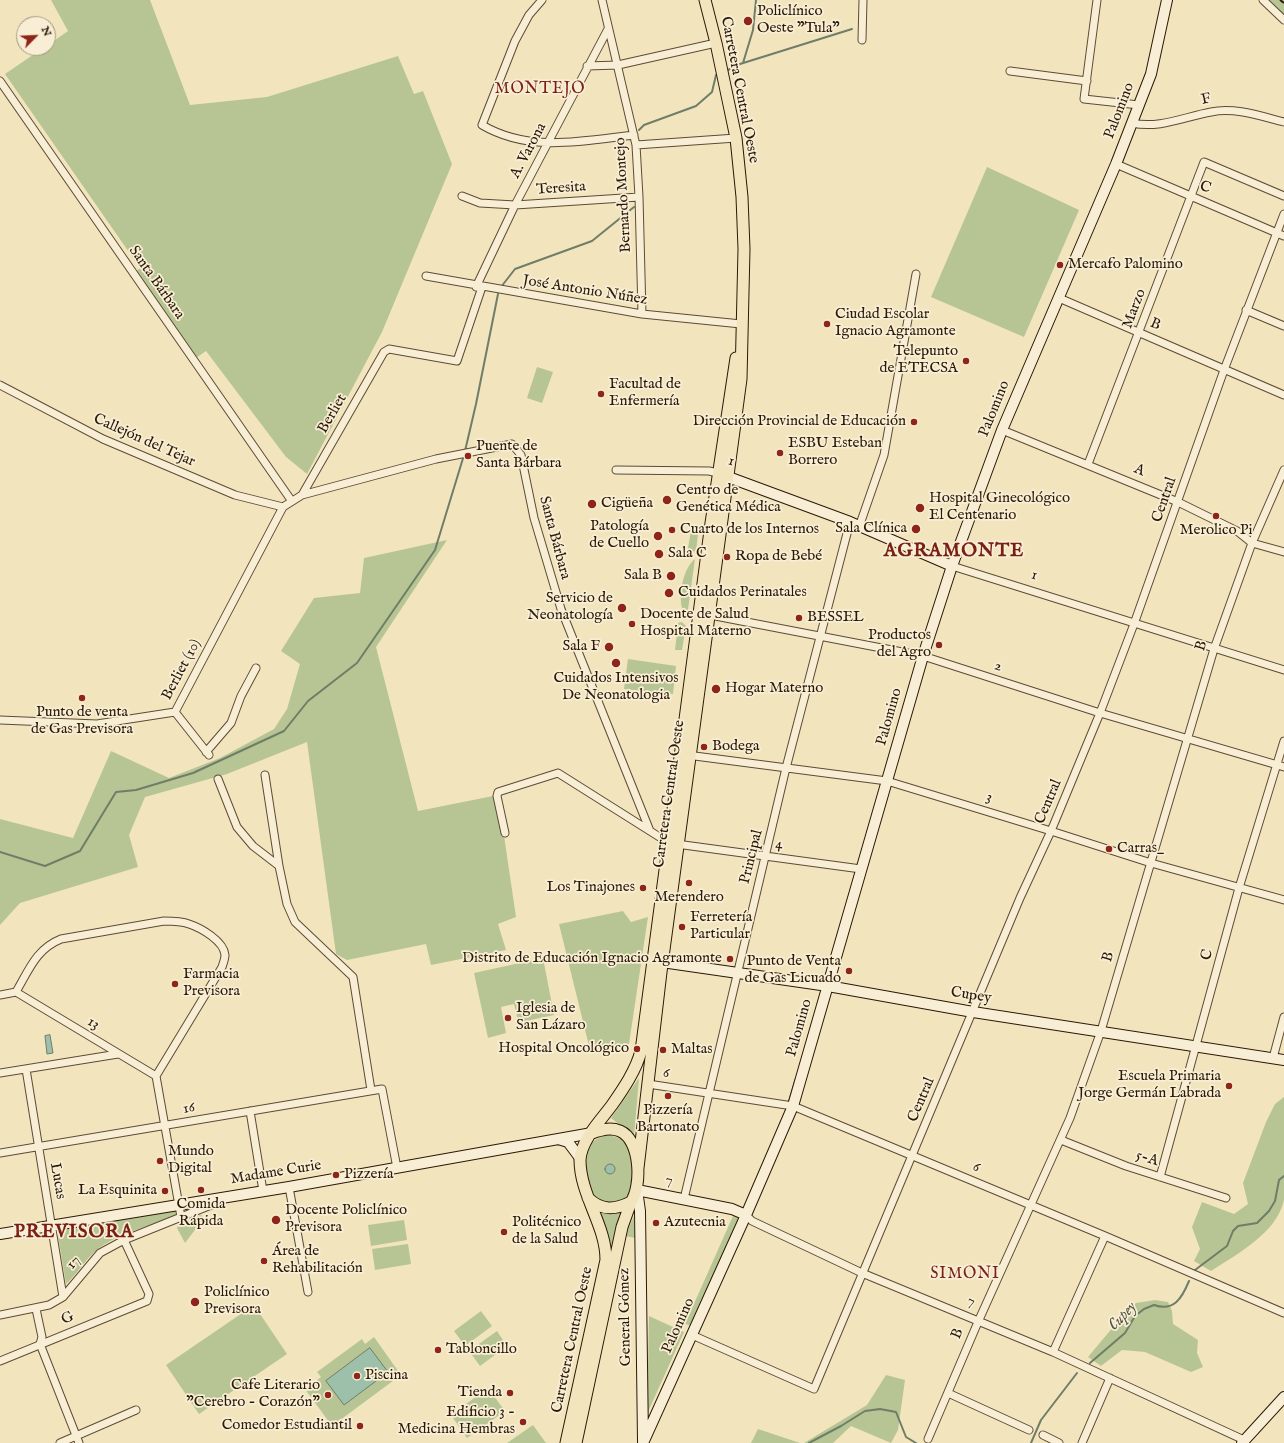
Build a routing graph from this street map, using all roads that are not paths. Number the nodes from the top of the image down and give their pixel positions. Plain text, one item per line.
1 (542, 0) edge
2 (602, 0) edge
3 (705, 0) edge
4 (863, 0) edge
5 (1097, 0) edge
6 (1167, 0) edge
7 (1263, 0) edge
8 (1284, 20) edge
9 (608, 29) junction
10 (862, 40) dead end
11 (716, 43) junction
12 (618, 65) junction
13 (587, 66) junction
14 (1010, 71) dead end
15 (0, 81) edge
16 (1087, 81) junction
17 (1139, 105) junction
18 (1284, 122) edge
19 (1132, 123) junction
20 (634, 135) junction
21 (736, 138) junction
22 (548, 144) junction
23 (636, 145) junction
24 (1116, 164) junction
25 (462, 196) dead end
26 (1192, 196) junction
27 (1284, 196) edge
28 (639, 197) junction
29 (515, 205) junction
30 (1284, 214) edge
31 (1281, 234) edge
32 (916, 274) dead end
33 (426, 276) dead end
34 (479, 287) junction
35 (1059, 298) junction
36 (1246, 310) junction
37 (642, 314) junction
38 (1284, 326) edge
39 (741, 327) junction
40 (1140, 332) junction
41 (389, 348) joint
42 (1224, 370) junction
43 (0, 385) edge
44 (1284, 395) edge
45 (1002, 430) junction
46 (1088, 464) junction
47 (616, 470) dead end
48 (1284, 470) edge
49 (722, 475) junction
50 (302, 495) junction
51 (292, 500) junction
52 (1178, 502) junction
53 (283, 507) junction
54 (850, 522) junction
55 (860, 527) junction
56 (1252, 543) junction
57 (1284, 552) edge
58 (952, 566) junction
59 (704, 614) junction
60 (1134, 624) junction
61 (820, 635) junction
62 (1214, 649) junction
63 (923, 656) junction
64 (256, 668) dead end
65 (1284, 670) edge
66 (175, 712) junction
67 (1100, 713) junction
68 (0, 720) edge
69 (1187, 739) junction
70 (1284, 741) edge
71 (685, 754) junction
72 (1280, 766) edge
73 (786, 768) junction
74 (265, 775) dead end
75 (218, 779) dead end
76 (887, 781) junction
77 (650, 831) junction
78 (1051, 831) junction
79 (506, 833) dead end
80 (673, 844) junction
81 (765, 856) junction
82 (1151, 863) junction
83 (279, 866) junction
84 (861, 870) junction
85 (1239, 888) junction
86 (1284, 900) edge
87 (658, 962) junction
88 (737, 972) junction
89 (828, 986) junction
90 (16, 992) junction
91 (0, 995) edge
92 (973, 1012) junction
93 (1284, 1017) edge
94 (1101, 1031) junction
95 (1196, 1047) junction
96 (118, 1054) junction
97 (1272, 1058) junction
98 (1284, 1060) edge
99 (26, 1069) junction
100 (0, 1073) edge
101 (156, 1076) junction
102 (648, 1084) junction
103 (371, 1090) junction
104 (709, 1094) junction
105 (793, 1106) junction
106 (250, 1111) junction
107 (603, 1117) junction
108 (164, 1126) junction
109 (592, 1132) junction
110 (620, 1132) junction
111 (556, 1139) junction
112 (1061, 1140) junction
113 (38, 1146) junction
114 (0, 1153) edge
115 (912, 1156) junction
116 (580, 1158) junction
117 (397, 1168) junction
118 (638, 1168) junction
119 (1160, 1177) junction
120 (289, 1187) junction
121 (637, 1190) junction
122 (263, 1191) junction
123 (234, 1195) junction
124 (588, 1198) junction
125 (1226, 1198) dead end
126 (684, 1199) junction
127 (630, 1202) junction
128 (179, 1205) junction
129 (1032, 1206) junction
130 (746, 1215) junction
131 (181, 1217) junction
132 (51, 1224) junction
133 (0, 1234) edge
134 (1105, 1236) junction
135 (124, 1240) junction
136 (862, 1273) junction
137 (308, 1292) dead end
138 (63, 1297) junction
139 (36, 1309) junction
140 (1284, 1313) edge
141 (0, 1315) edge
142 (978, 1322) junction
143 (692, 1335) junction
144 (40, 1344) junction
145 (1053, 1352) junction
146 (0, 1360) edge
147 (1110, 1378) junction
148 (948, 1393) junction
149 (1284, 1397) edge
150 (136, 1410) dead end
151 (1029, 1430) dead end
152 (1043, 1435) dead end
153 (928, 1439) dead end
154 (78, 1440) edge
155 (1243, 1442) edge
156 (60, 1443) edge
157 (566, 1443) edge
158 (576, 1443) edge
159 (643, 1443) edge
160 (1059, 1443) edge
161 (1082, 1443) edge

1 - 22 street
2 - 9 street, Bernardo Montejo
3 - 11 main road, Carretera Central Oeste
4 - 10 street
5 - 16 street
6 - 17 street, Palomino
7 - 8 street
9 - 12 street, Bernardo Montejo
9 - 13 street, A. Varona
11 - 12 street
11 - 21 main road, Carretera Central Oeste
12 - 13 street
12 - 20 street, Bernardo Montejo
13 - 22 street, A. Varona
14 - 16 street
15 - 51 street, Santa Bárbara
16 - 17 street
17 - 19 street, Palomino
18 - 19 street, F
19 - 24 street, Palomino
20 - 22 street
20 - 23 street, Bernardo Montejo
21 - 23 street
21 - 39 main road, Carretera Central Oeste
22 - 29 street, A. Varona
23 - 28 street, Bernardo Montejo
24 - 26 street, C
24 - 35 street, Palomino
25 - 29 street, Teresita
26 - 27 street, Marzo
26 - 31 street, C
26 - 40 street, Marzo
28 - 29 street, Teresita
28 - 37 street, Bernardo Montejo
29 - 34 street, A. Varona
30 - 31 street, Central
31 - 36 street, Central
32 - 55 street
33 - 34 street, José Antonio Núñez
34 - 37 street, José Antonio Núñez
34 - 41 street, A. Varona
35 - 40 street, B
35 - 45 street, Palomino
36 - 38 street
36 - 42 street, Central
37 - 39 street, José Antonio Núñez
39 - 49 main road, Carretera Central Oeste
40 - 42 street, B
40 - 46 street, Marzo
41 - 50 street, Berliet
42 - 44 street, B
42 - 52 street, Central
43 - 53 street, Callejón del Tejar
45 - 46 street, A
45 - 58 street, Palomino
46 - 52 street, A
47 - 49 street, 1
48 - 56 street, B
49 - 54 street, 1
49 - 59 main road, Carretera Central Oeste
50 - 51 street, Santa Bárbara
50 - 77 street, Santa Bárbara
51 - 53 street, Santa Bárbara
52 - 56 street, A
52 - 60 street, Central
53 - 66 street, Berliet (10)
54 - 55 street, 1
54 - 61 street, Principal
55 - 58 street, 1
56 - 57 street, A
56 - 62 street, B
58 - 60 street, 1
58 - 63 street, Palomino
59 - 61 street, 2
59 - 71 main road, Carretera Central Oeste
60 - 62 street, 1
60 - 67 street, Central
61 - 63 street, 2
61 - 73 street, Principal
62 - 65 street, 1
62 - 69 street, B
63 - 67 street, 2
63 - 76 street, Palomino
64 - 66 street
66 - 68 street, Berliet (10)
67 - 69 street, 2
67 - 78 street, Central
69 - 72 street, 2
69 - 82 street, B
70 - 72 street, C
71 - 73 street, 3
71 - 80 main road, Carretera Central Oeste
72 - 85 street, C
73 - 76 street, 3
73 - 81 street, Principal
74 - 83 street
75 - 83 street
76 - 78 street, 3
76 - 84 street, Palomino
77 - 79 street
77 - 80 street
78 - 82 street, 3
78 - 92 street, Central
80 - 81 street, 4
80 - 87 main road, Carretera Central Oeste
81 - 84 street, 4
81 - 88 street, Principal
82 - 85 street, 3
82 - 94 street, B
83 - 103 street
84 - 89 street, Palomino
85 - 86 street, 3
85 - 95 street, C
87 - 88 street, Cupey
87 - 102 main road, Carretera Central Oeste
87 - 107 main road, Carretera Central Oeste
88 - 89 street, Cupey
88 - 104 street, Principal
89 - 92 street, Cupey
89 - 105 street, Palomino
90 - 91 street
90 - 96 street, 13
90 - 101 street
92 - 94 street, Cupey
92 - 115 street, Central
93 - 97 street
94 - 95 street, Cupey
94 - 112 street, B
95 - 97 street, Cupey
95 - 119 street, C
96 - 99 street
96 - 101 street, 13
97 - 98 street, Cupey
99 - 100 street
99 - 113 street, Lucas
101 - 108 street
102 - 104 street, 6
102 - 118 main road, Carretera Central Oeste
103 - 106 street, 16
103 - 117 street, 16
104 - 105 street, 6
104 - 126 street, Principal
105 - 115 street, 6
105 - 130 street, Palomino
106 - 108 street, 16
106 - 122 street
107 - 109 main road, Carretera Central Oeste
107 - 110 main road
108 - 113 street, 16
108 - 128 street
109 - 110 main road
109 - 111 street, Madame Curie
109 - 116 main road
110 - 118 main road
111 - 116 street
111 - 117 street, Madame Curie
112 - 119 street, 5-A
112 - 129 street, B
113 - 114 street, 16
113 - 132 street, Lucas
115 - 129 street, 6
115 - 136 street, Central
116 - 124 main road
117 - 120 street, Madame Curie
118 - 121 main road
119 - 125 street, 5-A
120 - 122 street, Madame Curie
120 - 137 street
121 - 126 street, 7
121 - 127 main road
121 - 159 street, General Gómez
122 - 123 street, Madame Curie
123 - 128 street, Madame Curie
123 - 131 street, 17
124 - 127 main road
124 - 157 main road, Carretera Central Oeste
126 - 130 street, 7
127 - 158 main road, Carretera Central Oeste
128 - 131 street
128 - 132 street, Madame Curie
129 - 134 street, 6
129 - 142 street, B
130 - 136 street, 7
130 - 143 street, Palomino
131 - 135 street, 17
132 - 133 street, Madame Curie
132 - 138 street, Lucas
134 - 140 street, 6
134 - 145 street
135 - 138 street, 17
135 - 144 street, G
136 - 142 street, 7
136 - 143 street, Central
138 - 139 street, 17
139 - 141 street, 17
139 - 144 street
142 - 145 street, 7
142 - 148 street, B
143 - 159 street, Palomino
144 - 146 street, G
144 - 154 street
145 - 147 street, 7
147 - 155 street, 7
147 - 161 street
148 - 151 street
148 - 153 street, B
149 - 155 street
150 - 154 street
152 - 160 street
154 - 156 street

